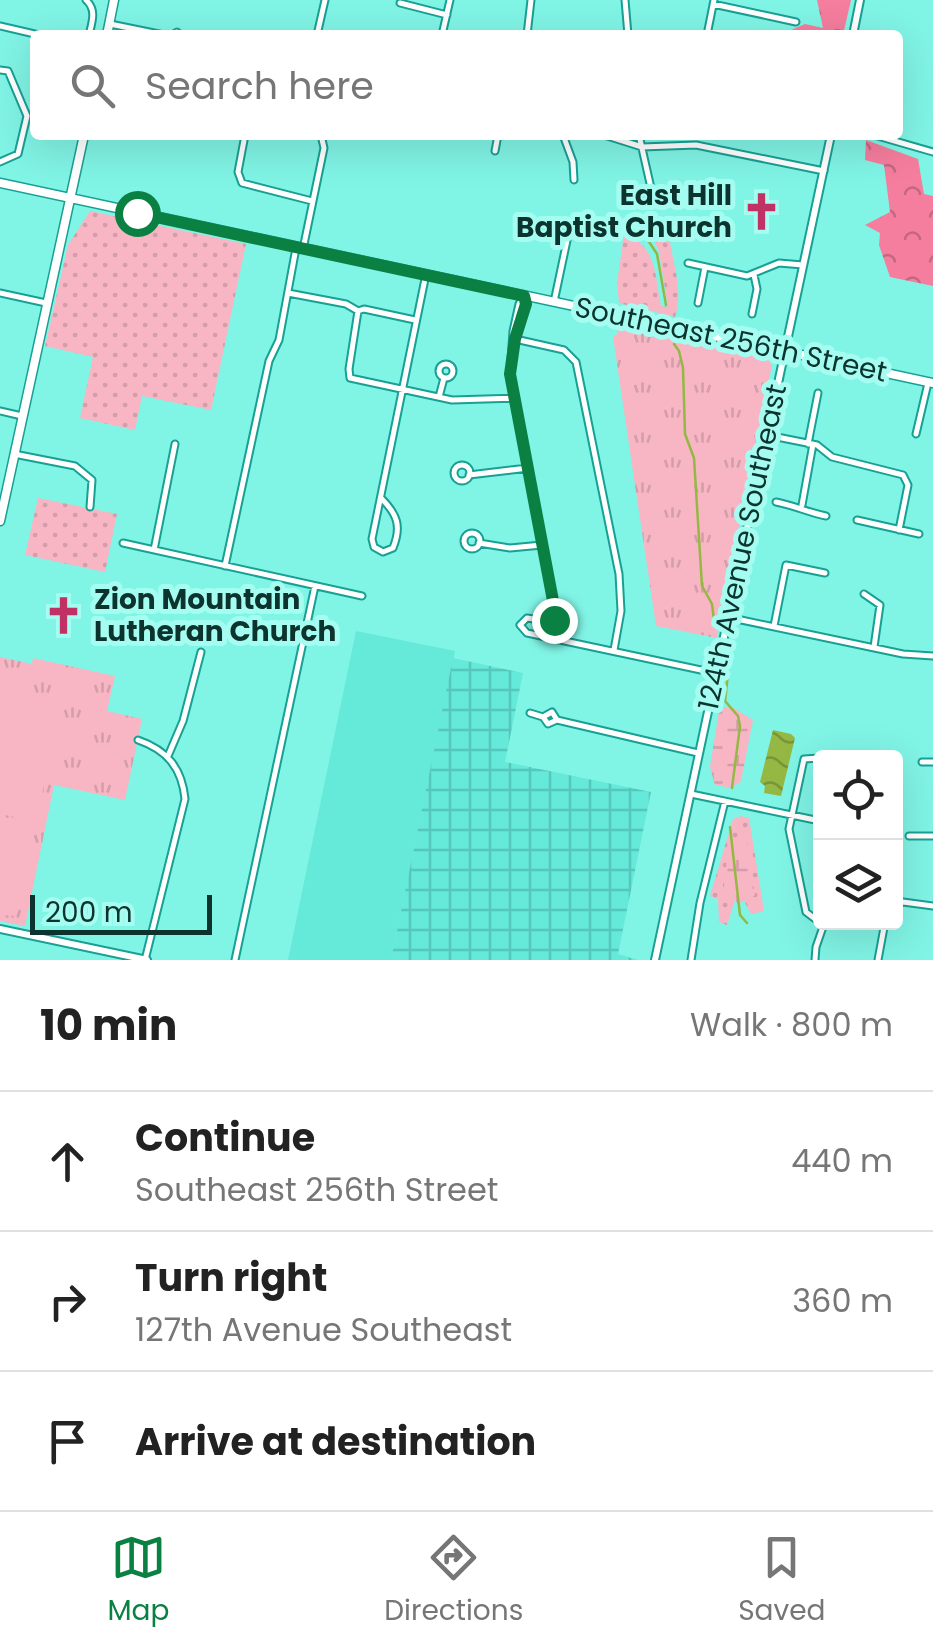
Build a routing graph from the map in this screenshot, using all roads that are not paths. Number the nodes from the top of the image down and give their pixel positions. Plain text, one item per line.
1 (86, 0) edge
2 (114, 0) edge
3 (325, 0) edge
4 (450, 0) edge
5 (531, 0) edge
6 (625, 0) edge
7 (860, 0) edge
8 (714, 2) edge
9 (400, 3) dead end
10 (447, 15) junction
11 (796, 22) dead end
12 (110, 24) junction
13 (0, 26) edge
14 (90, 30) edge
15 (108, 30) edge
16 (142, 30) edge
17 (318, 30) edge
18 (443, 30) edge
19 (528, 30) edge
20 (628, 30) edge
21 (708, 30) edge
22 (854, 30) edge
23 (30, 33) edge
24 (0, 70) edge
25 (83, 140) edge
26 (245, 140) edge
27 (321, 140) edge
28 (497, 140) edge
29 (565, 140) edge
30 (620, 140) edge
31 (640, 140) edge
32 (830, 140) edge
33 (891, 140) edge
34 (642, 147) junction
35 (496, 151) dead end
36 (933, 152) edge
37 (0, 162) edge
38 (824, 171) junction
39 (574, 180) dead end
40 (0, 183) edge
41 (678, 195) dead end
42 (69, 198) junction
43 (312, 201) junction
44 (569, 232) dead end
45 (299, 248) junction
46 (688, 263) dead end
47 (803, 266) junction
48 (706, 267) junction
49 (426, 274) junction
50 (754, 275) junction
51 (0, 293) edge
52 (287, 293) junction
53 (524, 296) junction
54 (554, 302) junction
55 (46, 303) junction
56 (698, 303) dead end
57 (358, 311) junction
58 (752, 314) dead end
59 (415, 320) junction
60 (515, 339) junction
61 (784, 349) junction
62 (444, 378) dead end
63 (930, 382) edge
64 (404, 389) junction
65 (818, 393) dead end
66 (439, 397) junction
67 (514, 398) junction
68 (0, 410) edge
69 (22, 416) junction
70 (767, 434) junction
71 (916, 434) dead end
72 (175, 444) dead end
73 (810, 444) junction
74 (14, 454) junction
75 (528, 468) junction
76 (469, 474) dead end
77 (381, 498) junction
78 (776, 502) dead end
79 (802, 505) junction
80 (90, 507) dead end
81 (826, 516) dead end
82 (858, 520) dead end
83 (0, 522) edge
84 (899, 530) junction
85 (919, 534) dead end
86 (479, 543) dead end
87 (123, 544) dead end
88 (542, 545) junction
89 (154, 550) junction
90 (225, 566) junction
91 (826, 573) dead end
92 (316, 586) junction
93 (864, 594) dead end
94 (362, 596) dead end
95 (728, 617) junction
96 (553, 622) junction
97 (774, 626) junction
98 (552, 638) junction
99 (874, 647) junction
100 (614, 650) junction
101 (201, 652) dead end
102 (933, 656) edge
103 (715, 673) junction
104 (530, 713) dead end
105 (138, 740) dead end
106 (698, 752) junction
107 (168, 756) junction
108 (813, 757) edge
109 (922, 762) dead end
110 (933, 762) edge
111 (690, 794) junction
112 (725, 801) junction
113 (791, 815) junction
114 (813, 820) edge
115 (910, 836) dead end
116 (933, 836) edge
117 (903, 902) edge
118 (933, 906) edge
119 (813, 917) edge
120 (0, 929) edge
121 (822, 930) edge
122 (884, 930) edge
123 (146, 960) edge
124 (235, 960) edge
125 (655, 960) edge
126 (691, 960) edge
127 (815, 960) edge
128 (878, 960) edge

1 - 14 street
2 - 12 main road
3 - 17 street
4 - 10 street
5 - 19 street
6 - 20 street
7 - 22 street
8 - 11 street
8 - 21 street
9 - 10 street
10 - 18 street
12 - 15 main road
12 - 16 street
13 - 23 street
24 - 37 street
25 - 42 main road
26 - 43 street
27 - 43 street
28 - 35 street
29 - 39 street
30 - 34 street
31 - 34 street
32 - 38 street, 124th Avenue Southeast
33 - 36 street
34 - 38 street
34 - 41 street
38 - 47 street, 124th Avenue Southeast
40 - 42 main road, Southeast 256th Street
42 - 45 main road, Southeast 256th Street
42 - 55 main road
43 - 45 street
44 - 54 street
45 - 49 main road, Southeast 256th Street
45 - 52 street
46 - 48 street
47 - 50 street
47 - 61 street, 124th Avenue Southeast
48 - 50 street
48 - 56 street
49 - 53 main road, Southeast 256th Street
49 - 59 street
50 - 58 street
51 - 55 street
52 - 57 street
52 - 90 street
53 - 54 main road, Southeast 256th Street
53 - 60 street
54 - 61 main road, Southeast 256th Street
55 - 69 main road
57 - 59 street
57 - 64 street
59 - 64 street
60 - 67 street
60 - 100 street
61 - 63 main road, Southeast 256th Street
61 - 70 street, 124th Avenue Southeast
62 - 66 street
63 - 71 street
64 - 66 street
64 - 77 street
65 - 73 street
66 - 67 street
67 - 75 street
68 - 69 street
69 - 74 main road
70 - 73 street
70 - 95 street, 124th Avenue Southeast
72 - 89 street
73 - 79 street
73 - 84 street
74 - 80 street
74 - 83 main road
75 - 76 street
75 - 88 street
77 - 77 street
78 - 79 street
79 - 81 street
82 - 84 street
84 - 85 street
86 - 88 street
87 - 89 street
88 - 96 street
89 - 90 street
90 - 92 street
91 - 97 street
92 - 94 street
92 - 124 street
93 - 99 street
95 - 97 street
95 - 103 street, 124th Avenue Southeast
96 - 98 street
96 - 98 street
97 - 99 street
98 - 100 street
99 - 102 street
100 - 103 street
101 - 107 street
103 - 106 street, 124th Avenue Southeast
104 - 106 street
105 - 107 street
106 - 111 street, 124th Avenue Southeast
107 - 123 street
108 - 113 street
109 - 110 street
111 - 112 street
111 - 125 street, 124th Avenue Southeast
112 - 113 street
112 - 126 street
113 - 114 street
113 - 119 street
115 - 116 street
117 - 118 street
120 - 123 street
121 - 127 street
122 - 128 street

